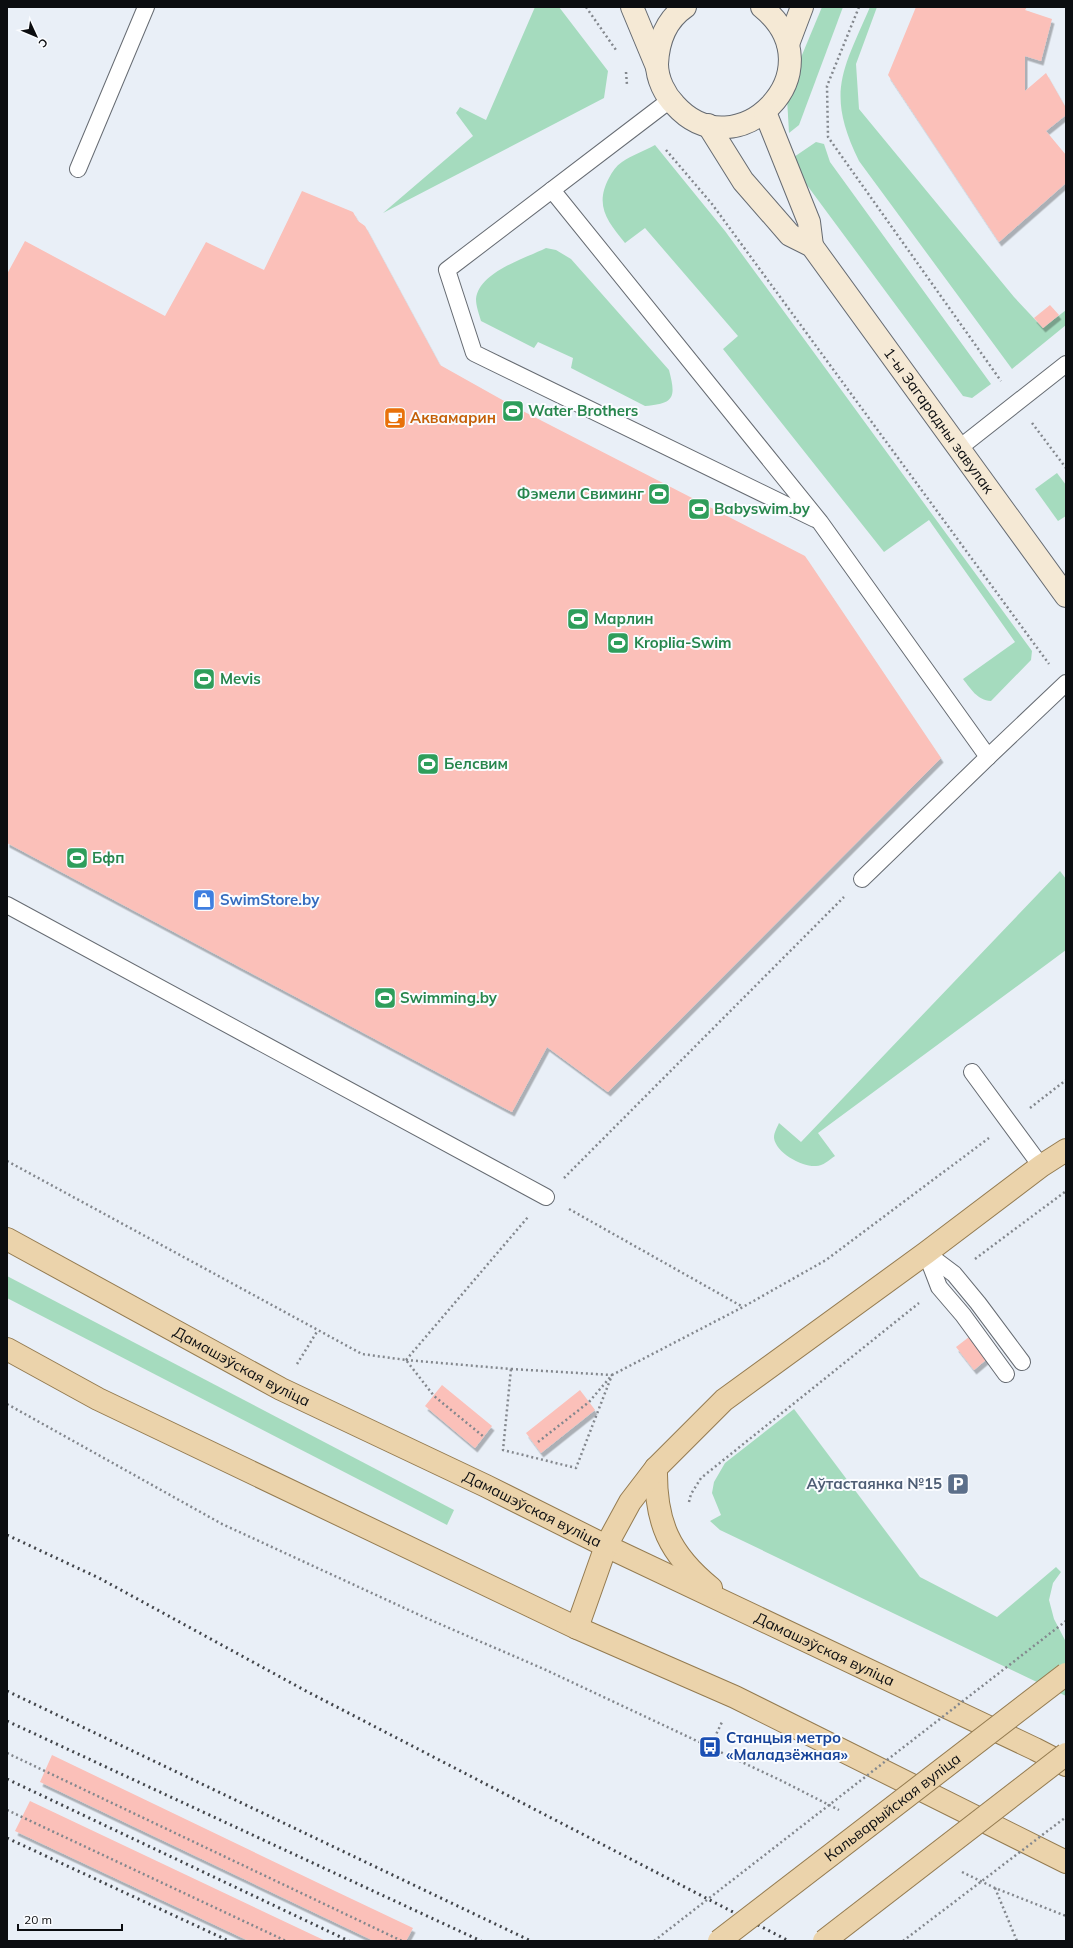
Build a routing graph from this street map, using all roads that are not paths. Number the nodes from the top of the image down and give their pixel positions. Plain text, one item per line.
1 (146, 7) edge
2 (632, 7) edge
3 (685, 7) edge
4 (762, 7) edge
5 (802, 7) edge
6 (788, 44) junction
7 (657, 68) junction
8 (670, 100) junction
9 (765, 112) junction
10 (708, 125) junction
11 (78, 169) dead end
12 (552, 190) junction
13 (812, 246) junction
14 (1066, 364) edge
15 (958, 449) junction
16 (820, 522) junction
17 (1066, 596) edge
18 (1065, 684) edge
19 (988, 757) junction
20 (862, 879) road end
21 (7, 905) edge
22 (972, 1072) dead end
23 (1066, 1150) edge
24 (1041, 1166) junction
25 (546, 1196) road end
26 (7, 1239) edge
27 (926, 1253) junction
28 (7, 1349) edge
29 (1022, 1362) dead end
30 (1006, 1374) dead end
31 (656, 1468) junction
32 (606, 1546) junction
33 (732, 1605) junction
34 (577, 1628) junction
35 (1066, 1674) edge
36 (1066, 1754) edge
37 (1066, 1765) edge
38 (1066, 1862) edge
39 (719, 1941) edge
40 (824, 1941) edge

1 - 11 lane
2 - 7 main road
3 - 7 main road
4 - 6 main road
5 - 6 main road
6 - 9 main road
7 - 8 main road
8 - 10 main road
8 - 12 lane
9 - 10 main road
9 - 13 main road, 1-ы Загарадны завулак
10 - 13 main road, 1-ы Загарадны завулак
12 - 16 lane
12 - 16 lane
13 - 15 main road, 1-ы Загарадны завулак
14 - 15 lane
15 - 17 main road, 1-ы Загарадны завулак
16 - 19 lane
18 - 19 lane
19 - 20 lane
21 - 25 lane
22 - 24 lane
23 - 24 main road
24 - 27 main road
26 - 32 main road, Дамашэўская вуліца
27 - 29 lane
27 - 30 lane
27 - 31 main road
28 - 34 main road
31 - 32 main road
31 - 33 main road
32 - 33 main road, Дамашэўская вуліца
32 - 34 main road
33 - 37 main road, Дамашэўская вуліца
34 - 38 main road
35 - 39 main road, Кальварыйская вуліца, bridge
36 - 40 main road, bridge

